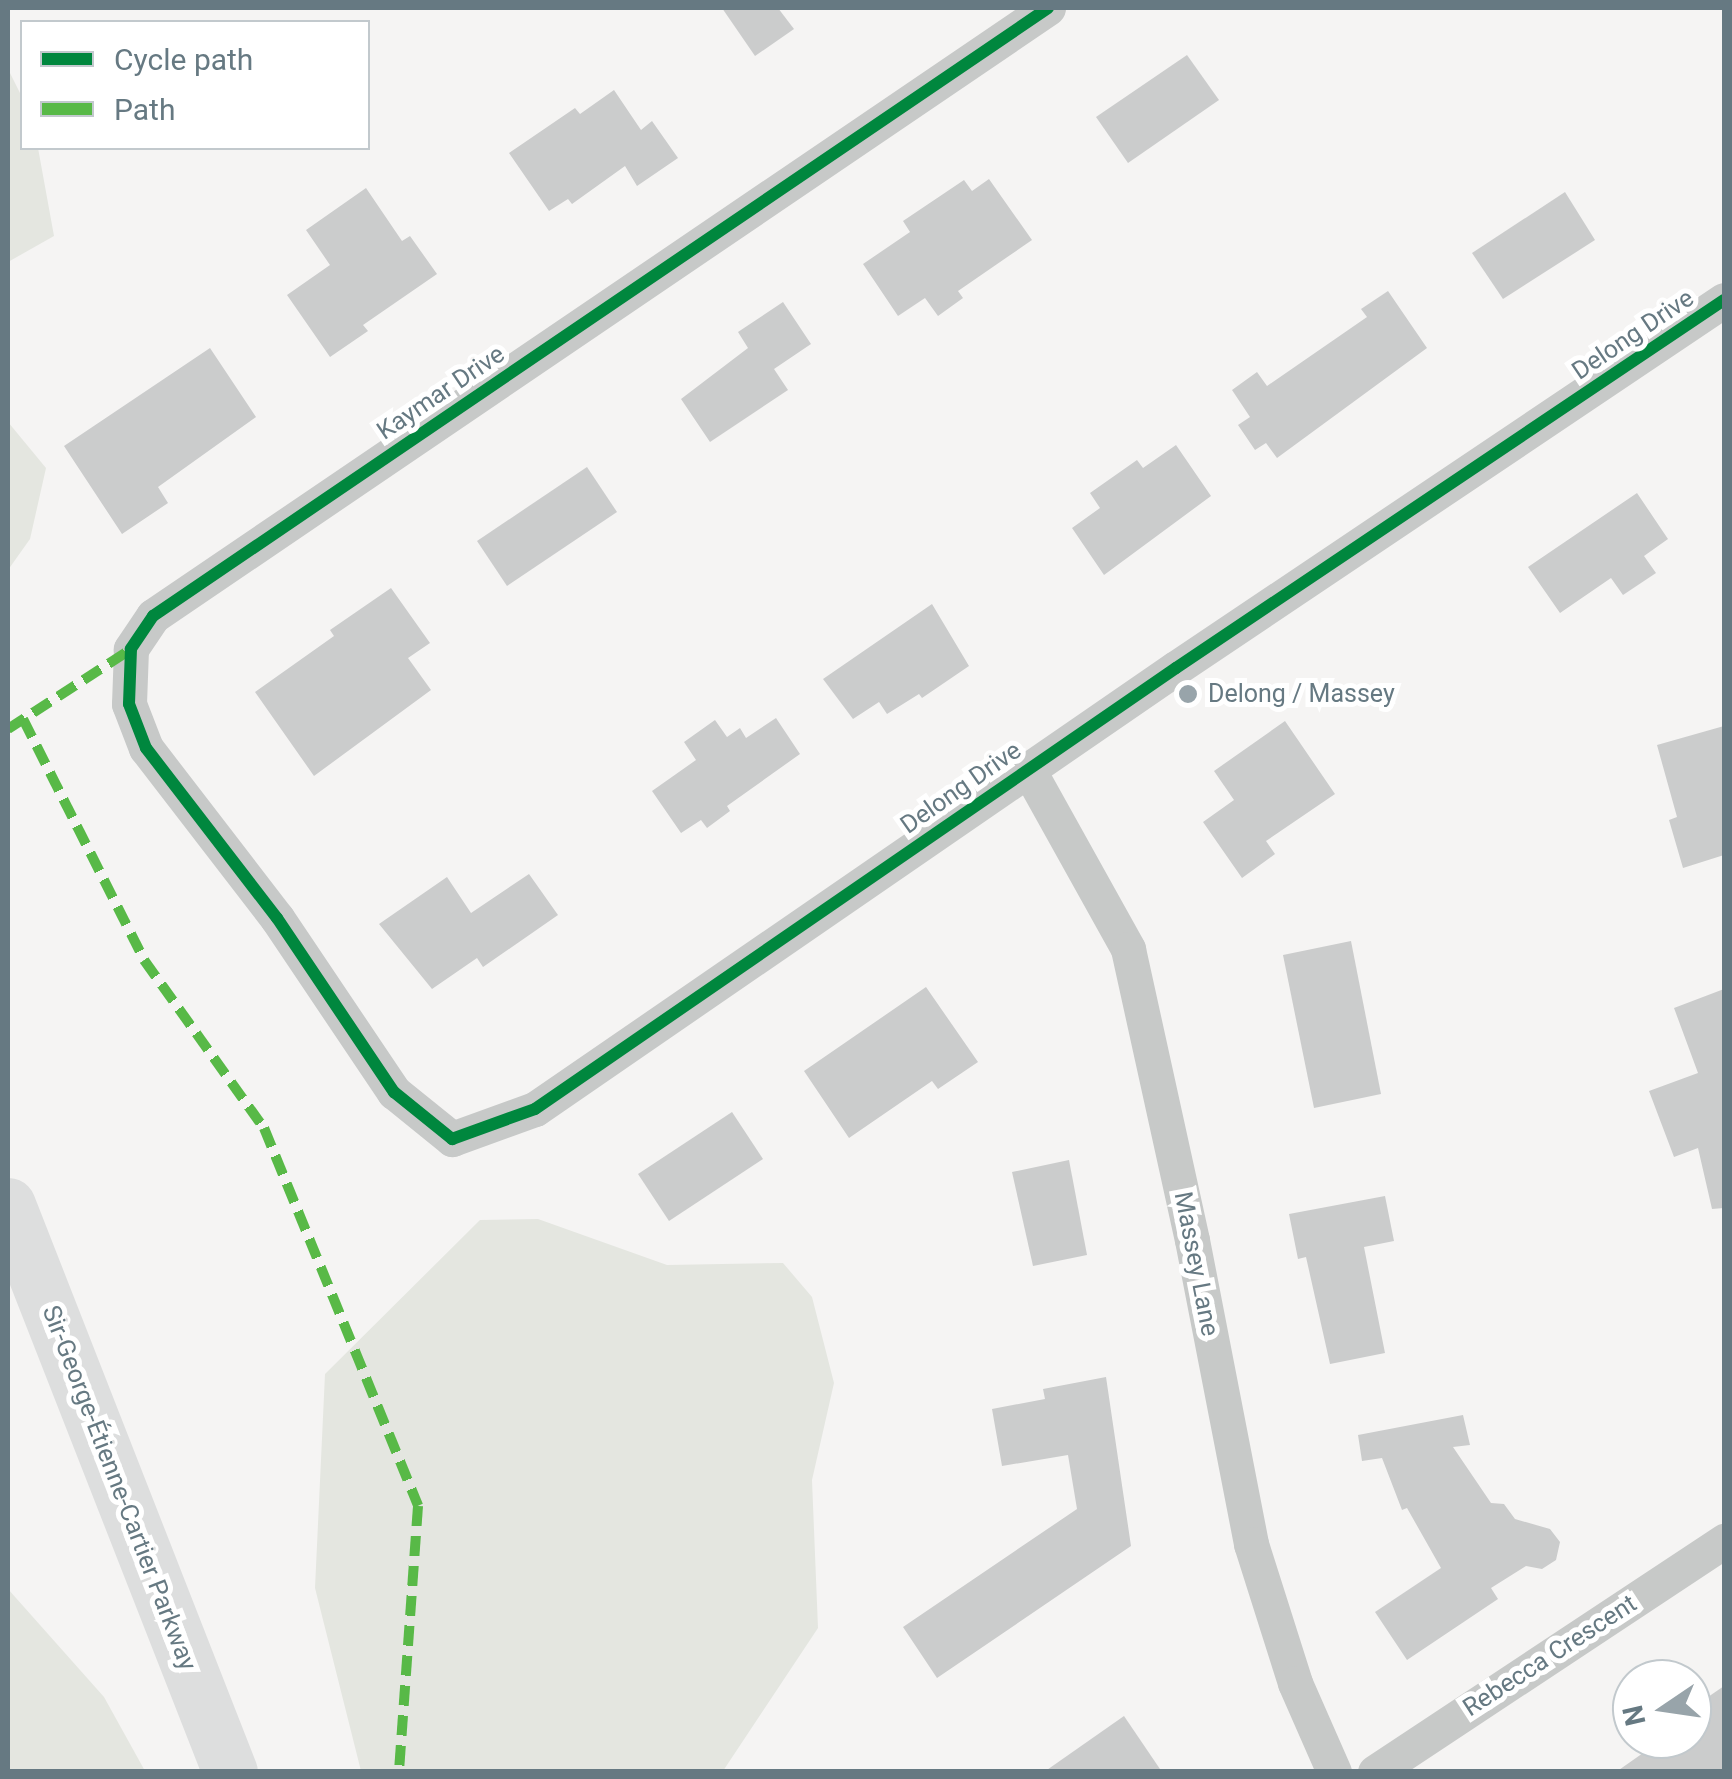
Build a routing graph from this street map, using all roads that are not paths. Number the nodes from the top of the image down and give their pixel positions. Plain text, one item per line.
1 (1048, 8) edge
2 (1722, 313) edge
3 (1028, 769) junction
4 (277, 918) joint
5 (8, 1205) edge
6 (1724, 1541) edge
7 (230, 1772) edge
8 (1334, 1772) edge
9 (1375, 1772) edge

1 - 4 street, Kaymar Drive
2 - 3 street, Delong Drive
3 - 4 street, Delong Drive
3 - 8 street, Massey Lane
5 - 7 main road, Sir-George-Étienne-Cartier Parkway
6 - 9 street, Rebecca Crescent

